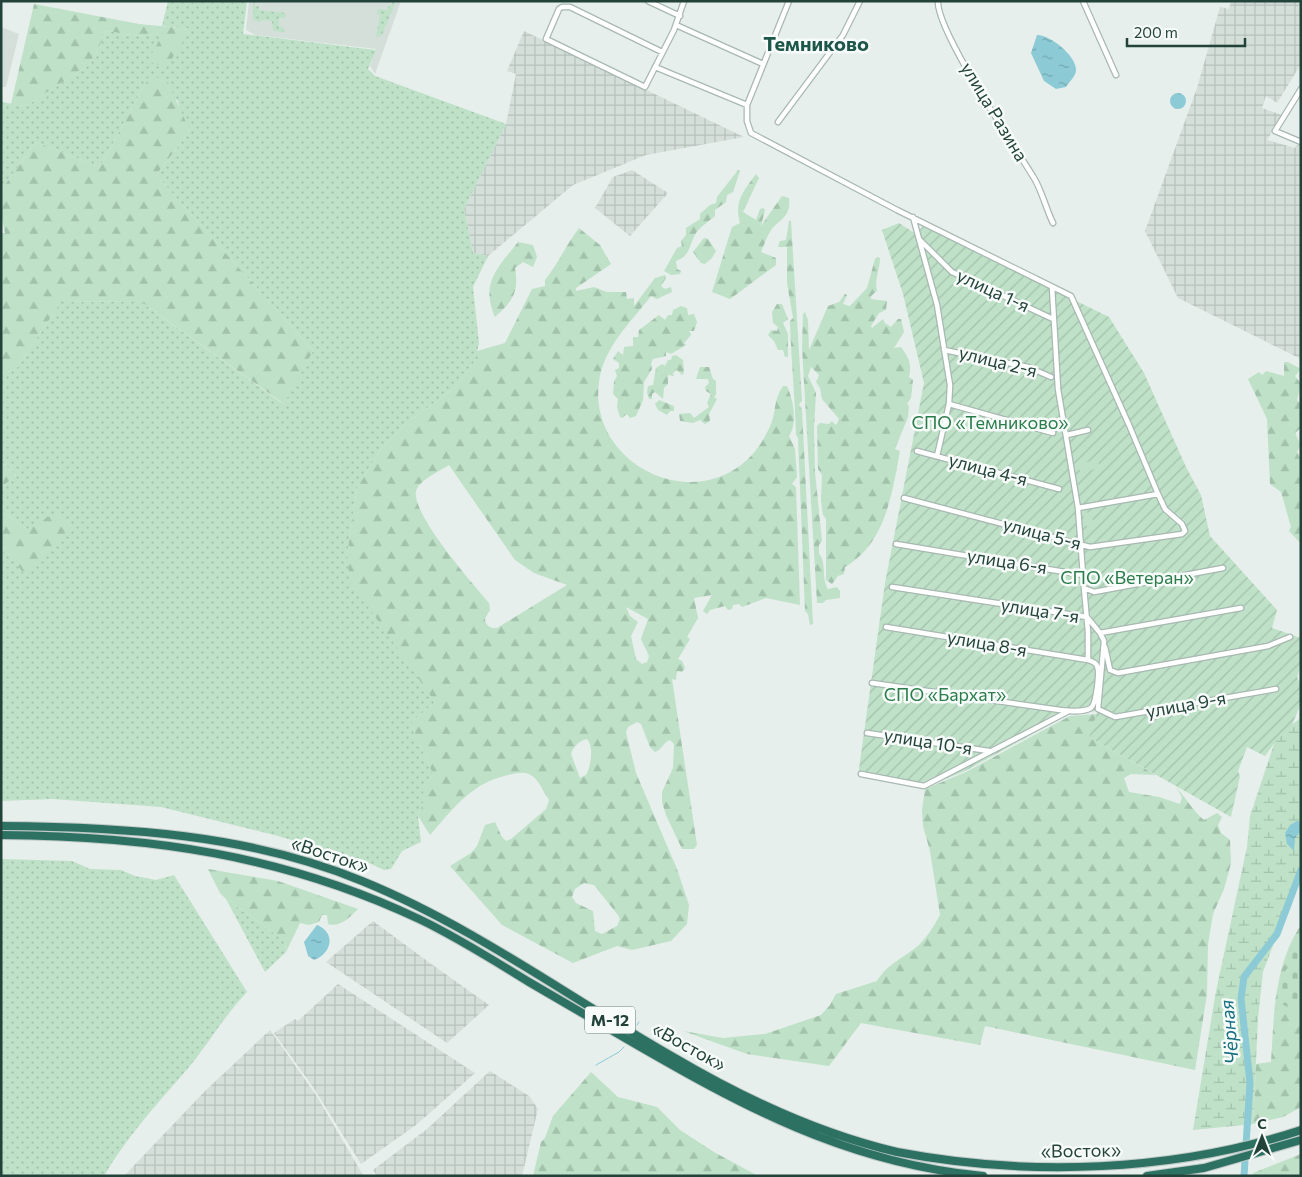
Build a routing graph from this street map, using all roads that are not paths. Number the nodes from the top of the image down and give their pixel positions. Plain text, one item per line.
1 (648, 1) edge
2 (684, 1) edge
3 (789, 1) edge
4 (860, 1) edge
5 (938, 1) edge
6 (1083, 1) edge
7 (680, 16) junction
8 (676, 25) junction
9 (662, 52) junction
10 (763, 64) junction
11 (655, 67) junction
12 (1116, 75) dead end
13 (1301, 89) edge
14 (747, 105) junction
15 (778, 122) dead end
16 (1301, 142) edge
17 (913, 217) junction
18 (1053, 223) dead end
19 (917, 236) junction
20 (1052, 287) junction
21 (1053, 319) junction
22 (944, 350) junction
23 (1051, 377) dead end
24 (949, 404) junction
25 (1088, 430) dead end
26 (1052, 433) dead end
27 (1067, 435) junction
28 (917, 451) dead end
29 (937, 456) junction
30 (1059, 489) dead end
31 (1158, 494) junction
32 (904, 498) dead end
33 (1078, 508) junction
34 (896, 544) dead end
35 (1081, 545) junction
36 (1223, 568) dead end
37 (1083, 574) junction
38 (892, 587) dead end
39 (1084, 588) junction
40 (1241, 608) dead end
41 (1087, 617) junction
42 (886, 627) dead end
43 (1100, 632) junction
44 (1290, 637) dead end
45 (1104, 641) junction
46 (1088, 660) junction
47 (872, 683) dead end
48 (1276, 689) dead end
49 (1070, 711) junction
50 (867, 733) dead end
51 (989, 752) junction
52 (861, 774) dead end
53 (1, 826) edge
54 (1, 835) edge
55 (1301, 1130) edge
56 (1301, 1140) edge
57 (983, 1176) edge
58 (1147, 1176) edge

1 - 7 street
2 - 7 street
3 - 10 street
4 - 15 street
5 - 18 street, улица Разина
6 - 12 street
7 - 8 street
8 - 9 street
8 - 10 street
9 - 11 street
9 - 11 street
10 - 14 street
11 - 14 street
13 - 16 street
14 - 17 street
17 - 19 street
17 - 20 street
19 - 21 street, улица 1-я
19 - 22 street
20 - 21 street
20 - 31 street
21 - 27 street
22 - 23 street, улица 2-я
22 - 24 street
24 - 26 street
24 - 29 street
25 - 27 street
27 - 33 street
28 - 29 street, улица 4-я
29 - 30 street, улица 4-я
31 - 33 street
31 - 35 street, улица 5-я
32 - 35 street, улица 5-я
33 - 35 street
34 - 37 street, улица 6-я
35 - 37 street
36 - 39 street
37 - 39 street
38 - 41 street, улица 7-я
39 - 41 street
40 - 43 street, улица 7-я
41 - 43 street, улица 7-я
41 - 46 street
42 - 46 street, улица 8-я
43 - 45 street
44 - 45 street
45 - 48 street, улица 9-я
46 - 49 street
47 - 49 street
49 - 51 street
50 - 51 street, улица 10-я
51 - 52 street
53 - 55 highway, «Восток» / М-12
54 - 57 highway, «Восток» / М-12
56 - 58 highway

